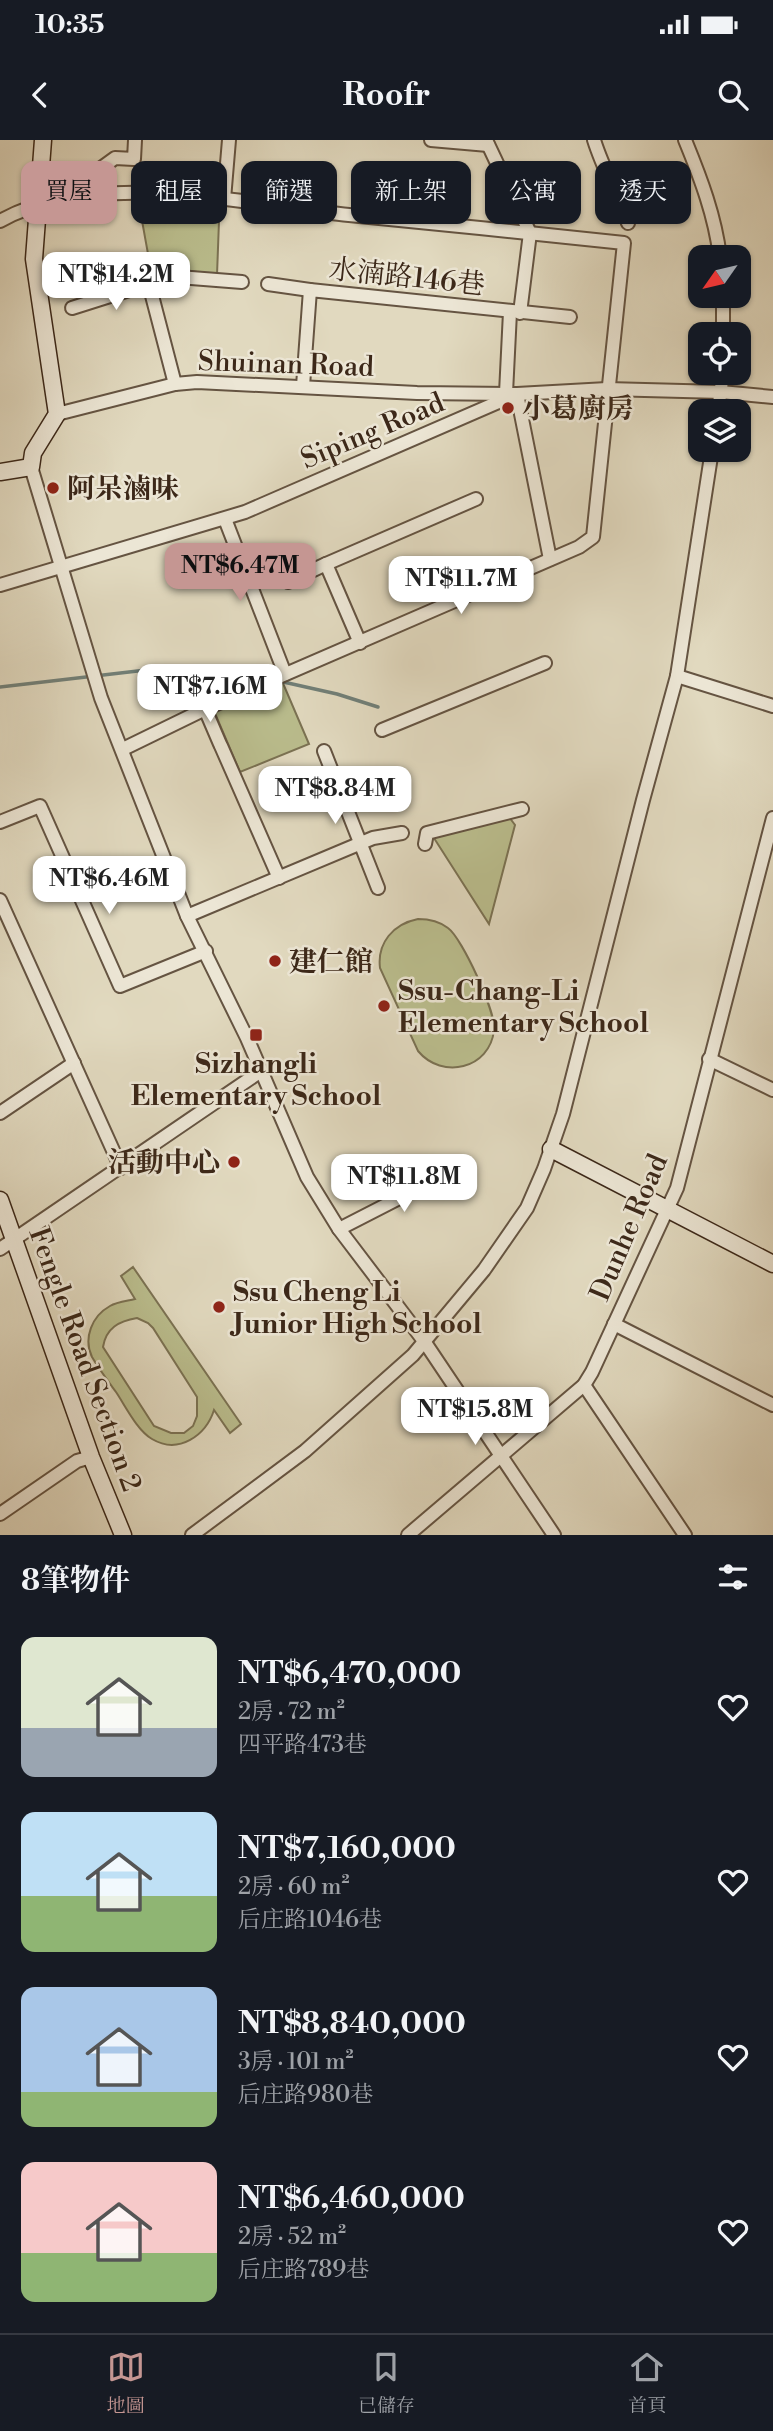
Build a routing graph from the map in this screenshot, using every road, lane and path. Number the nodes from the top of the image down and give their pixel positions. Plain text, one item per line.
1 (43, 140) edge
2 (135, 140) edge
3 (229, 140) edge
4 (431, 140) edge
5 (594, 140) edge
6 (685, 140) edge
7 (487, 143) edge
8 (41, 161) edge
9 (111, 161) edge
10 (227, 161) edge
11 (601, 161) edge
12 (227, 199) edge
13 (21, 212) edge
14 (0, 221) edge
15 (36, 224) edge
16 (530, 233) junction
17 (718, 245) edge
18 (242, 282) dead end
19 (151, 283) junction
20 (268, 284) dead end
21 (310, 289) junction
22 (72, 308) dead end
23 (515, 312) junction
24 (570, 317) dead end
25 (175, 384) junction
26 (722, 385) edge
27 (303, 386) junction
28 (607, 389) junction
29 (721, 392) junction
30 (512, 394) junction
31 (773, 397) edge
32 (720, 399) edge
33 (57, 414) junction
34 (710, 462) edge
35 (32, 467) junction
36 (0, 472) edge
37 (476, 499) dead end
38 (225, 519) junction
39 (550, 559) junction
40 (326, 564) junction
41 (63, 567) junction
42 (288, 582) dead end
43 (0, 585) edge
44 (360, 643) junction
45 (545, 663) dead end
46 (285, 674) junction
47 (677, 676) junction
48 (773, 706) edge
49 (205, 709) junction
50 (382, 730) dead end
51 (123, 750) junction
52 (324, 751) dead end
53 (522, 809) dead end
54 (773, 818) edge
55 (0, 822) edge
56 (402, 833) dead end
57 (771, 836) edge
58 (360, 844) junction
59 (425, 844) dead end
60 (279, 878) junction
61 (378, 888) dead end
62 (0, 900) edge
63 (187, 916) junction
64 (206, 951) junction
65 (709, 1059) junction
66 (74, 1063) junction
67 (261, 1071) junction
68 (773, 1090) edge
69 (0, 1113) edge
70 (551, 1149) junction
71 (121, 1168) junction
72 (454, 1170) dead end
73 (0, 1200) edge
74 (669, 1208) junction
75 (339, 1229) junction
76 (14, 1239) junction
77 (0, 1249) edge
78 (773, 1264) edge
79 (614, 1324) junction
80 (424, 1341) junction
81 (584, 1384) junction
82 (773, 1405) edge
83 (501, 1456) junction
84 (91, 1457) junction
85 (0, 1514) edge
86 (123, 1535) edge
87 (192, 1535) edge
88 (408, 1535) edge
89 (554, 1535) edge
90 (685, 1535) edge

1 - 8 street
2 - 9 street
3 - 10 street
4 - 7 street
5 - 11 street
6 - 17 street
7 - 16 street
12 - 16 street
13 - 14 street
15 - 33 street
16 - 23 street
16 - 28 street
18 - 19 street
19 - 22 street
19 - 25 street
20 - 21 street
21 - 23 street, 水湳路146巷
21 - 27 street, 水湳路146巷
23 - 24 street, 水湳路146巷
23 - 30 street
25 - 27 street, Shuinan Road
25 - 33 street, Shuinan Road
26 - 29 street
27 - 30 street, Shuinan Road
28 - 29 street, Siping Road
28 - 30 street, Siping Road
28 - 39 street
29 - 31 street, Siping Road
29 - 32 street
30 - 38 street, Siping Road
30 - 39 street
33 - 35 street
34 - 47 street
35 - 36 street
35 - 41 street
37 - 40 street
38 - 41 street, Siping Road
38 - 46 street
39 - 44 street
40 - 42 street
40 - 44 street
41 - 43 street, Siping Road
41 - 51 street
44 - 46 street
45 - 50 street
46 - 49 street
47 - 48 street
47 - 70 street
49 - 51 street
49 - 60 street
51 - 63 street
52 - 58 street
53 - 59 street
54 - 57 street, Dunhe Road
55 - 64 street
56 - 58 street
57 - 65 street, Dunhe Road
58 - 60 street
58 - 61 street
60 - 63 street
62 - 66 street
63 - 64 street
64 - 67 street
65 - 68 street
65 - 74 street, Dunhe Road
66 - 69 street
66 - 71 street
67 - 71 street
67 - 75 street
70 - 74 street
70 - 80 street
71 - 76 street
72 - 75 street
73 - 76 street, Fengle Road Section 2
74 - 78 street
74 - 79 street, Dunhe Road
75 - 80 street
76 - 77 street
76 - 84 street, Fengle Road Section 2
79 - 81 street, Dunhe Road
79 - 82 street
80 - 83 street
80 - 87 street
81 - 83 street, Dunhe Road
81 - 90 street
83 - 88 street, Dunhe Road
83 - 89 street
84 - 85 street
84 - 86 street, Fengle Road Section 2

